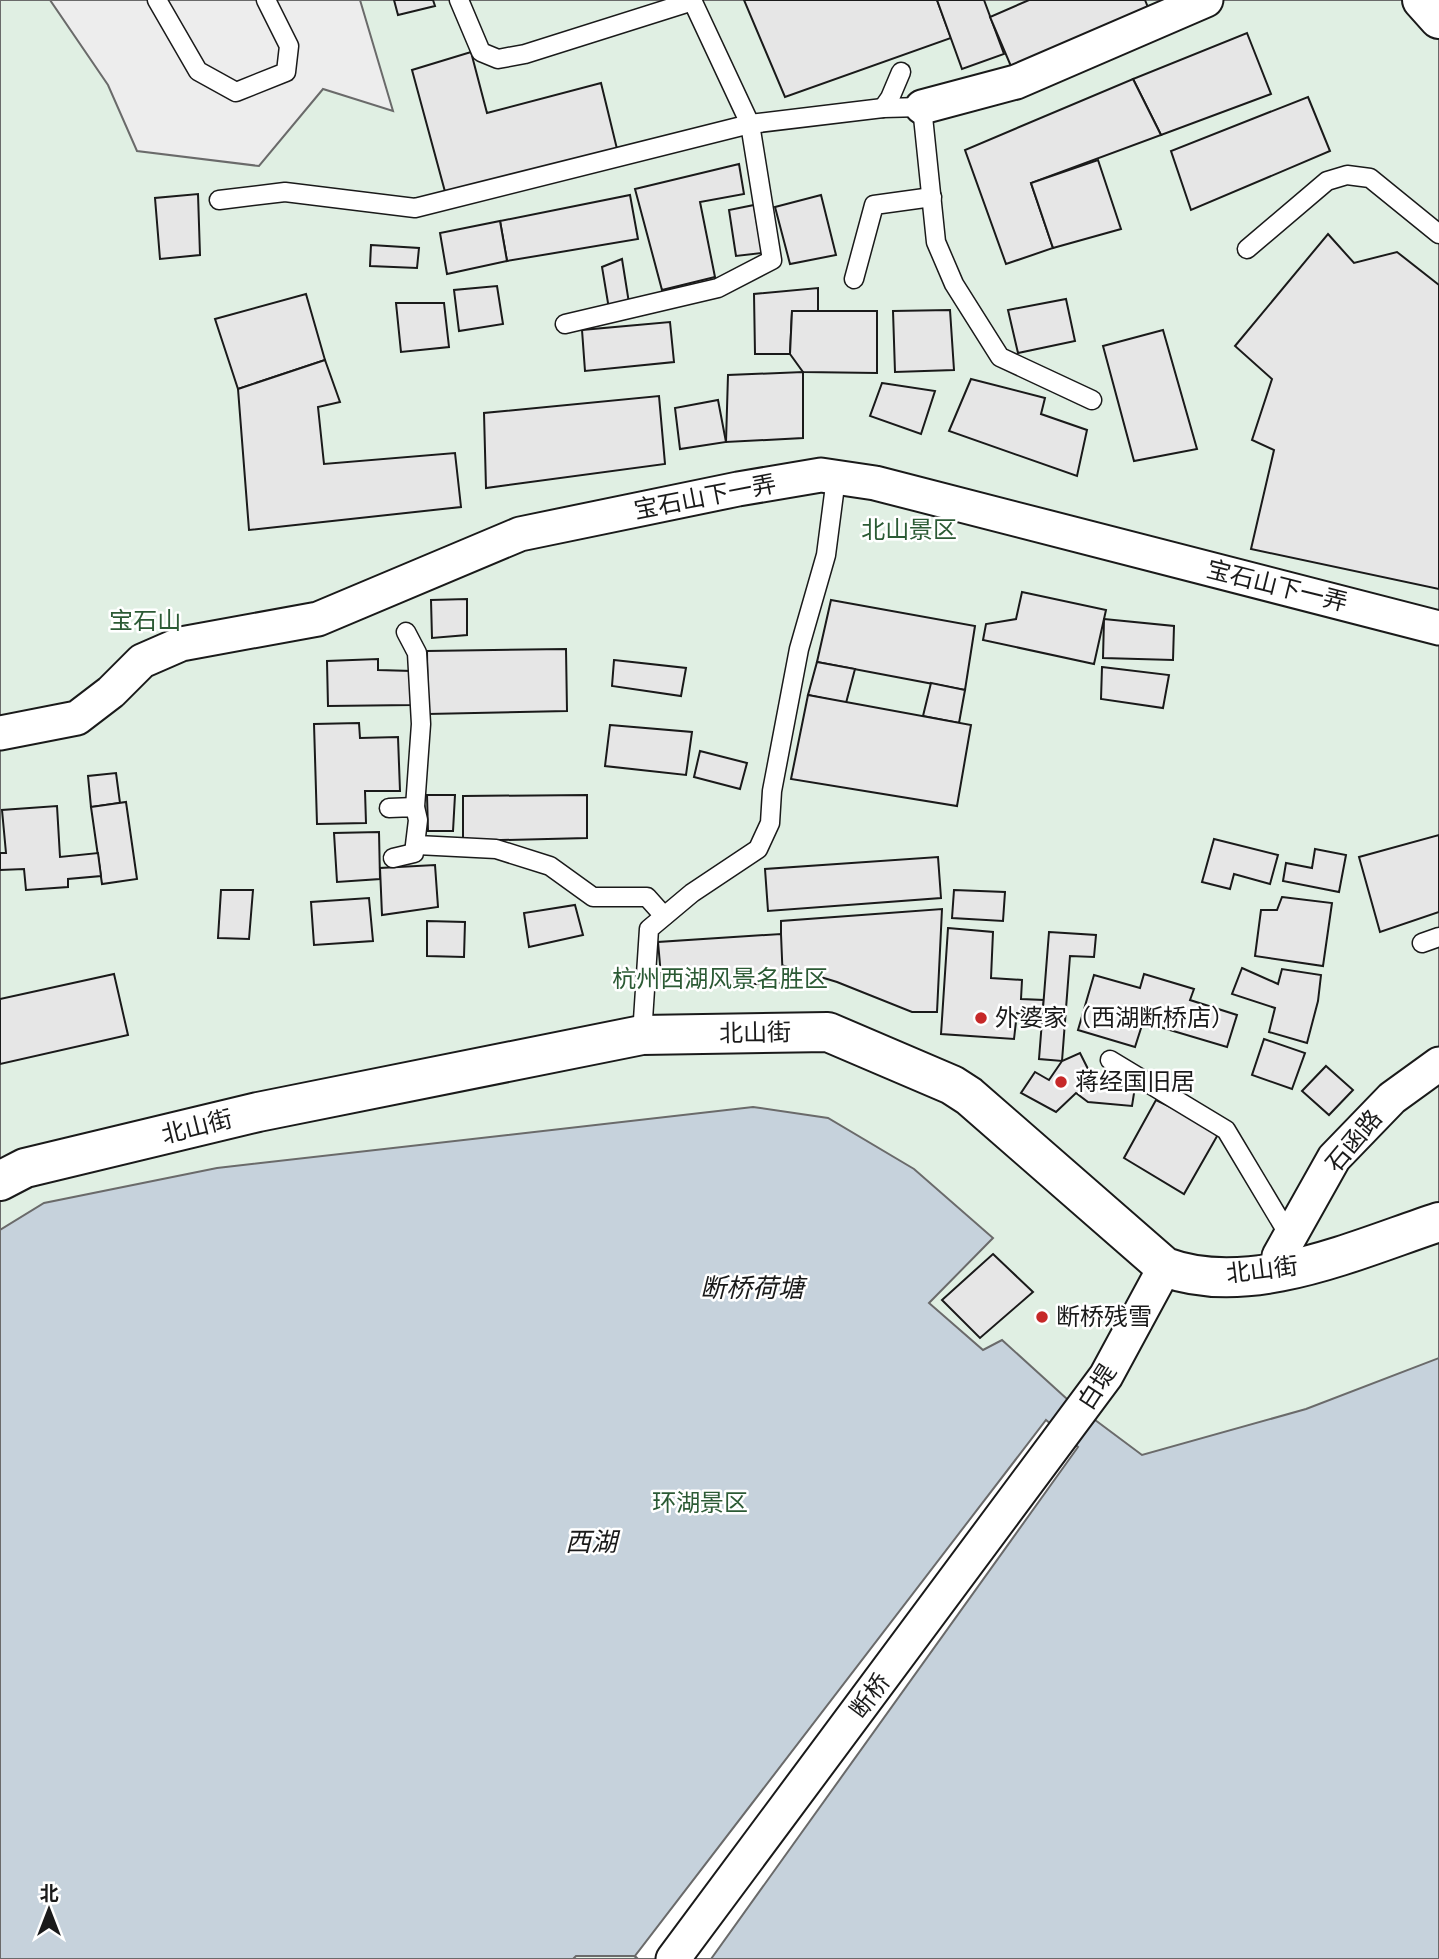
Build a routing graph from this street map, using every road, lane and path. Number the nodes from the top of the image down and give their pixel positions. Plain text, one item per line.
1 (157, 0) edge
2 (266, 0) edge
3 (459, 0) edge
4 (1206, 0) edge
5 (1422, 0) edge
6 (693, 1) edge
7 (1439, 19) edge
8 (901, 72) dead end
9 (922, 107) junction
10 (883, 108) junction
11 (751, 124) junction
12 (932, 197) junction
13 (219, 200) dead end
14 (1439, 234) edge
15 (1247, 249) dead end
16 (853, 279) dead end
17 (565, 324) dead end
18 (1092, 400) dead end
19 (836, 478) junction
20 (1439, 628) edge
21 (406, 632) dead end
22 (0, 733) edge
23 (415, 807) junction
24 (389, 808) dead end
25 (417, 845) junction
26 (393, 858) dead end
27 (664, 916) junction
28 (642, 1035) junction
29 (1110, 1060) dead end
30 (1439, 1064) edge
31 (0, 1181) edge
32 (1439, 1222) edge
33 (1290, 1254) junction
34 (1165, 1267) junction
35 (1066, 1432) joint
36 (674, 1959) edge

1 - 2 lane
3 - 6 lane
4 - 9 street
5 - 7 main road
6 - 11 lane
8 - 10 lane
9 - 10 lane
9 - 12 lane
10 - 11 lane
11 - 13 lane
11 - 17 lane
12 - 16 lane
12 - 18 lane
14 - 15 lane
19 - 20 street, 宝石山下一弄
19 - 22 street, 宝石山下一弄
19 - 27 lane
21 - 23 lane
23 - 24 lane
23 - 25 lane
25 - 26 lane
25 - 27 lane
27 - 28 lane
28 - 31 main road, 北山街
28 - 34 main road, 北山街
29 - 33 lane
30 - 33 street, 石函路
32 - 33 main road, 北山街
33 - 34 main road, 北山街
34 - 35 street, 白堤
35 - 36 street, 断桥

